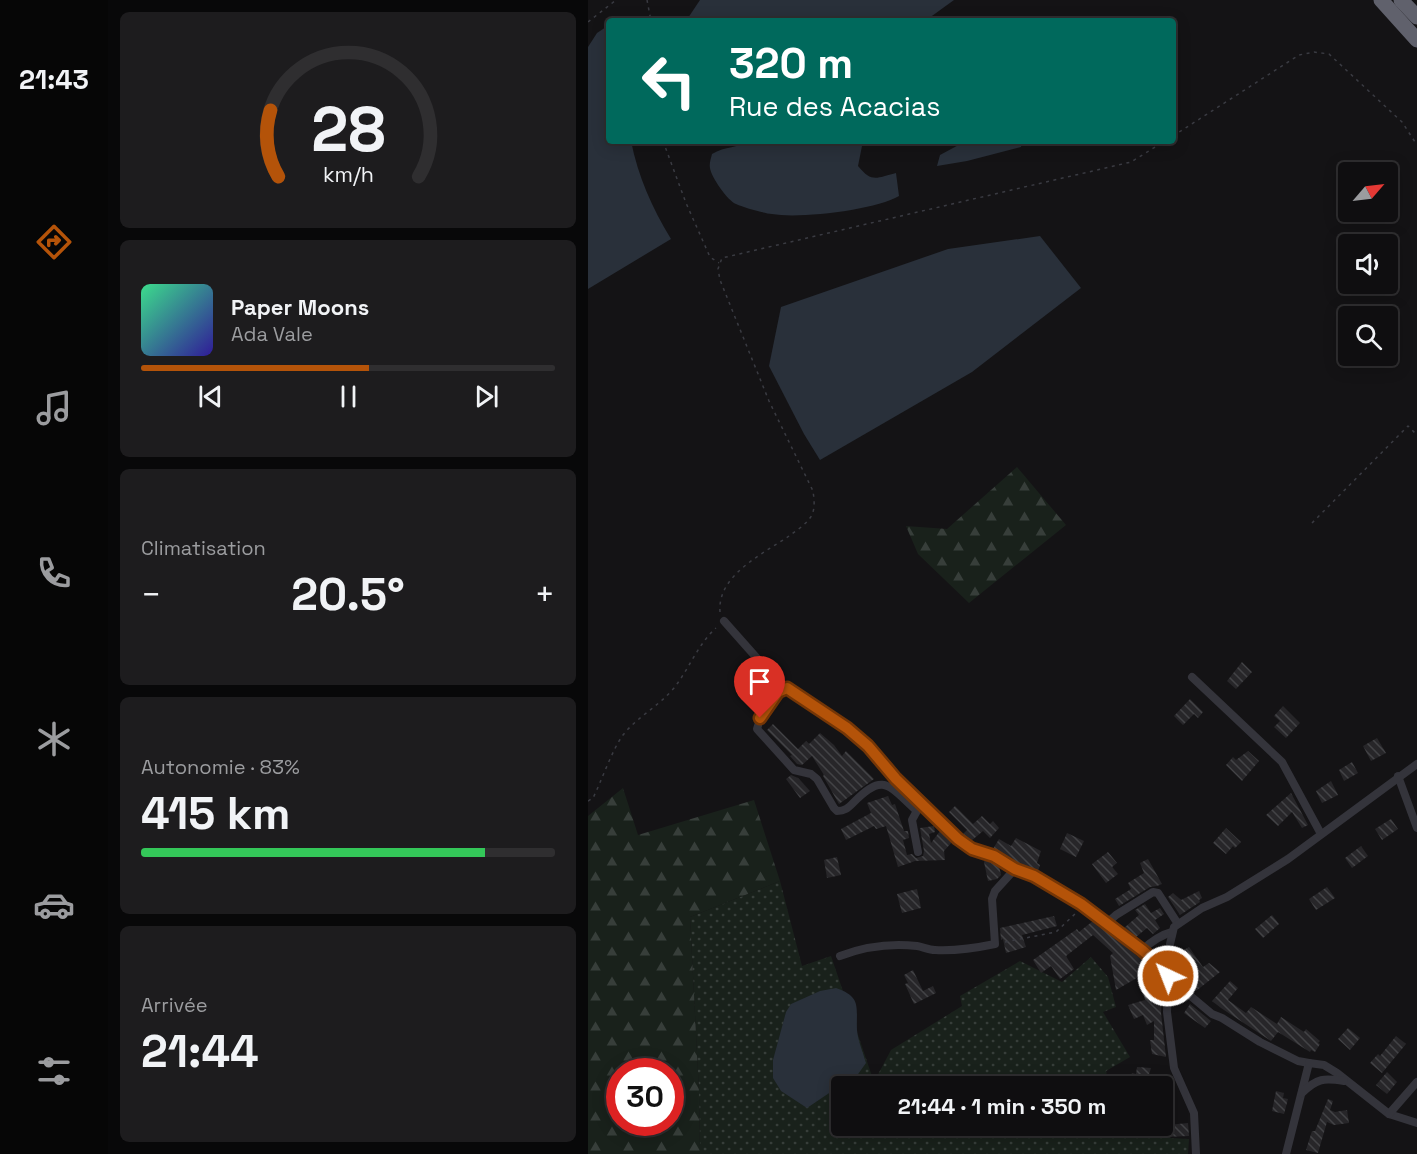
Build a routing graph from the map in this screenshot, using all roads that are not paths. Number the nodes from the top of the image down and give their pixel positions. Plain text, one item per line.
1 (1381, 0) edge
2 (1401, 0) edge
3 (1417, 17) edge
4 (1417, 40) edge
5 (724, 621) road end
6 (1192, 677) dead end
7 (787, 688) junction
8 (1417, 764) edge
9 (1398, 776) junction
10 (919, 807) junction
11 (1417, 828) edge
12 (1321, 834) junction
13 (918, 852) dead end
14 (1015, 869) junction
15 (1106, 924) junction
16 (1178, 924) junction
17 (1172, 932) junction
18 (1142, 950) junction
19 (840, 956) dead end
20 (1168, 976) junction
21 (1309, 1063) junction
22 (1344, 1081) junction
23 (1417, 1082) edge
24 (1302, 1093) junction
25 (1389, 1114) junction
26 (1417, 1123) edge
27 (1196, 1154) edge
28 (1287, 1154) edge

1 - 4 highway
2 - 3 highway
5 - 7 street
6 - 12 street
7 - 10 street
7 - 10 street
8 - 9 street
9 - 11 street
9 - 12 street
10 - 13 street
10 - 14 street
12 - 16 street
14 - 15 street
14 - 19 street
15 - 16 street
15 - 18 street
16 - 17 street
17 - 18 street
17 - 20 street
18 - 20 street
20 - 21 street
20 - 27 street
21 - 22 street
21 - 24 street
22 - 24 street
22 - 25 street
23 - 25 street
24 - 28 street
25 - 26 street

